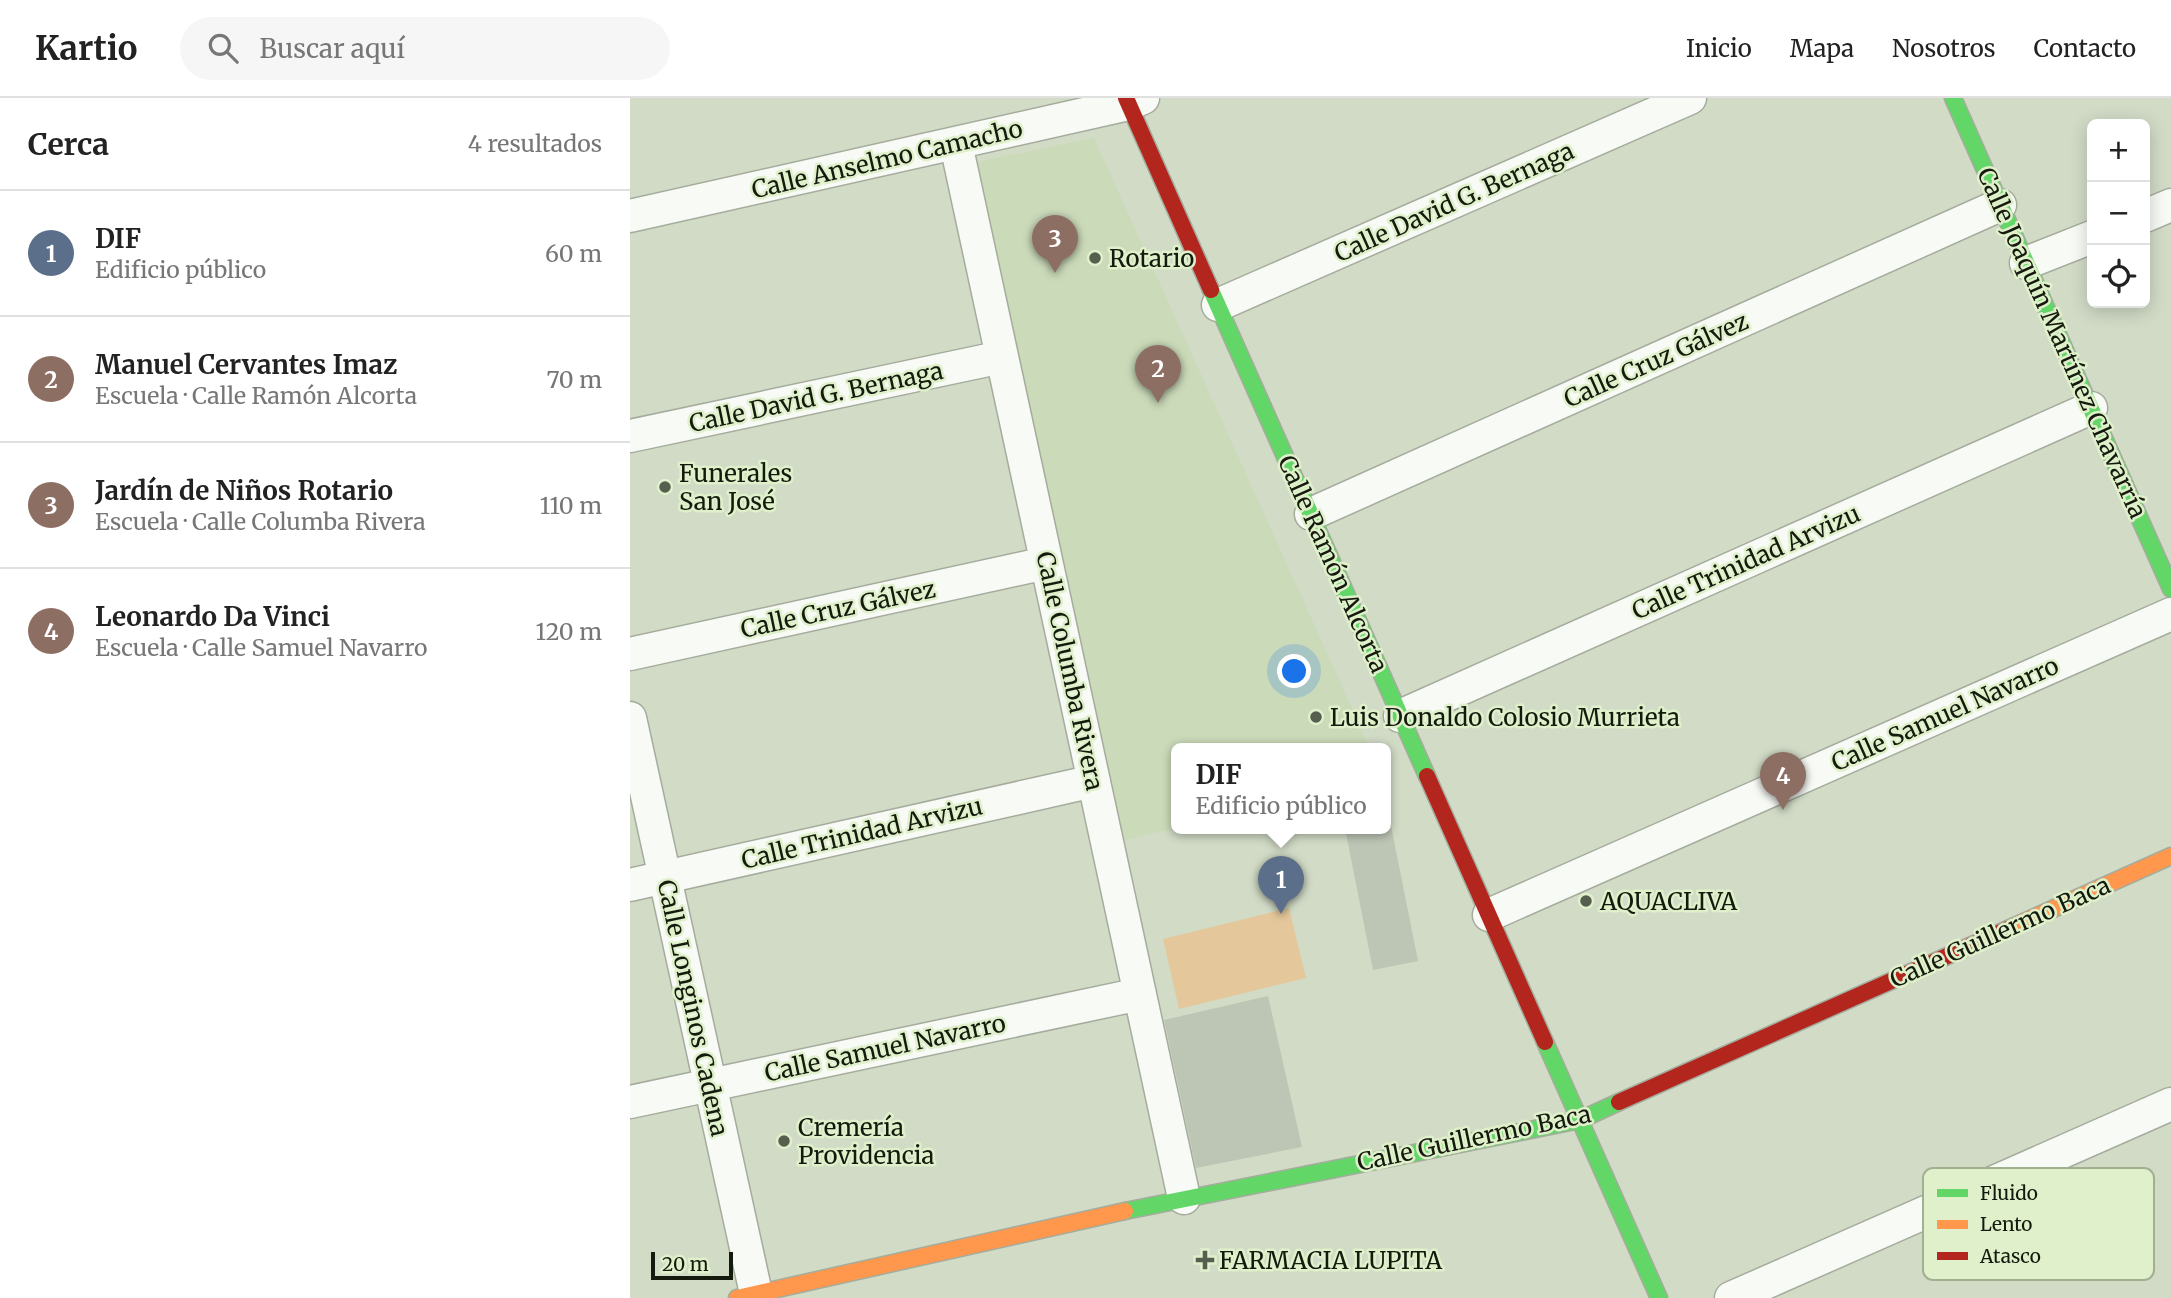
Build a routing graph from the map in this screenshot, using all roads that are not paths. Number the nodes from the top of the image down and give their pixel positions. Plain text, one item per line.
1 (1690, 98) edge
2 (1953, 98) edge
3 (1133, 100) edge
4 (956, 144) junction
5 (2000, 205) junction
6 (2171, 205) edge
7 (2150, 214) edge
8 (630, 216) edge
9 (2087, 239) edge
10 (2026, 263) junction
11 (1218, 305) junction
12 (1002, 358) junction
13 (2091, 408) junction
14 (630, 436) edge
15 (1311, 514) junction
16 (1046, 563) junction
17 (2171, 589) edge
18 (2171, 614) edge
19 (630, 654) edge
20 (1400, 716) junction
21 (630, 718) edge
22 (1094, 781) junction
23 (2171, 856) edge
24 (665, 877) junction
25 (630, 885) edge
26 (1489, 915) junction
27 (1140, 994) junction
28 (710, 1085) junction
29 (630, 1102) edge
30 (2171, 1104) edge
31 (1580, 1120) junction
32 (2026, 1168) edge
33 (1184, 1198) junction
34 (1923, 1213) edge
35 (750, 1297) edge
36 (1659, 1298) edge
37 (1731, 1298) edge

1 - 11 street, Calle David G. Bernaga
2 - 5 street, Calle Joaquín Martínez Chavarría
3 - 4 street, Calle Anselmo Camacho
3 - 11 street, Calle Ramón Alcorta
4 - 8 street, Calle Anselmo Camacho
4 - 12 street, Calle Columba Rivera
5 - 10 street, Calle Joaquín Martínez Chavarría
5 - 15 street, Calle Cruz Gálvez
6 - 7 street
9 - 10 street
10 - 13 street, Calle Joaquín Martínez Chavarría
11 - 15 street, Calle Ramón Alcorta
12 - 14 street, Calle David G. Bernaga
12 - 16 street, Calle Columba Rivera
13 - 17 street, Calle Joaquín Martínez Chavarría
13 - 20 street, Calle Trinidad Arvizu
15 - 20 street, Calle Ramón Alcorta
16 - 19 street, Calle Cruz Gálvez
16 - 22 street, Calle Columba Rivera
18 - 26 street, Calle Samuel Navarro
20 - 26 street, Calle Ramón Alcorta
21 - 24 street, Calle Longinos Cadena
22 - 24 street, Calle Trinidad Arvizu
22 - 27 street, Calle Columba Rivera
23 - 31 street, Calle Guillermo Baca
24 - 25 street, Calle Trinidad Arvizu
24 - 28 street, Calle Longinos Cadena
26 - 31 street, Calle Ramón Alcorta
27 - 28 street, Calle Samuel Navarro
27 - 33 street, Calle Columba Rivera
28 - 29 street, Calle Samuel Navarro
28 - 35 street, Calle Longinos Cadena
30 - 32 street
31 - 33 street, Calle Guillermo Baca
31 - 36 street, Calle Ramón Alcorta
33 - 35 street, Calle Guillermo Baca
34 - 37 street

